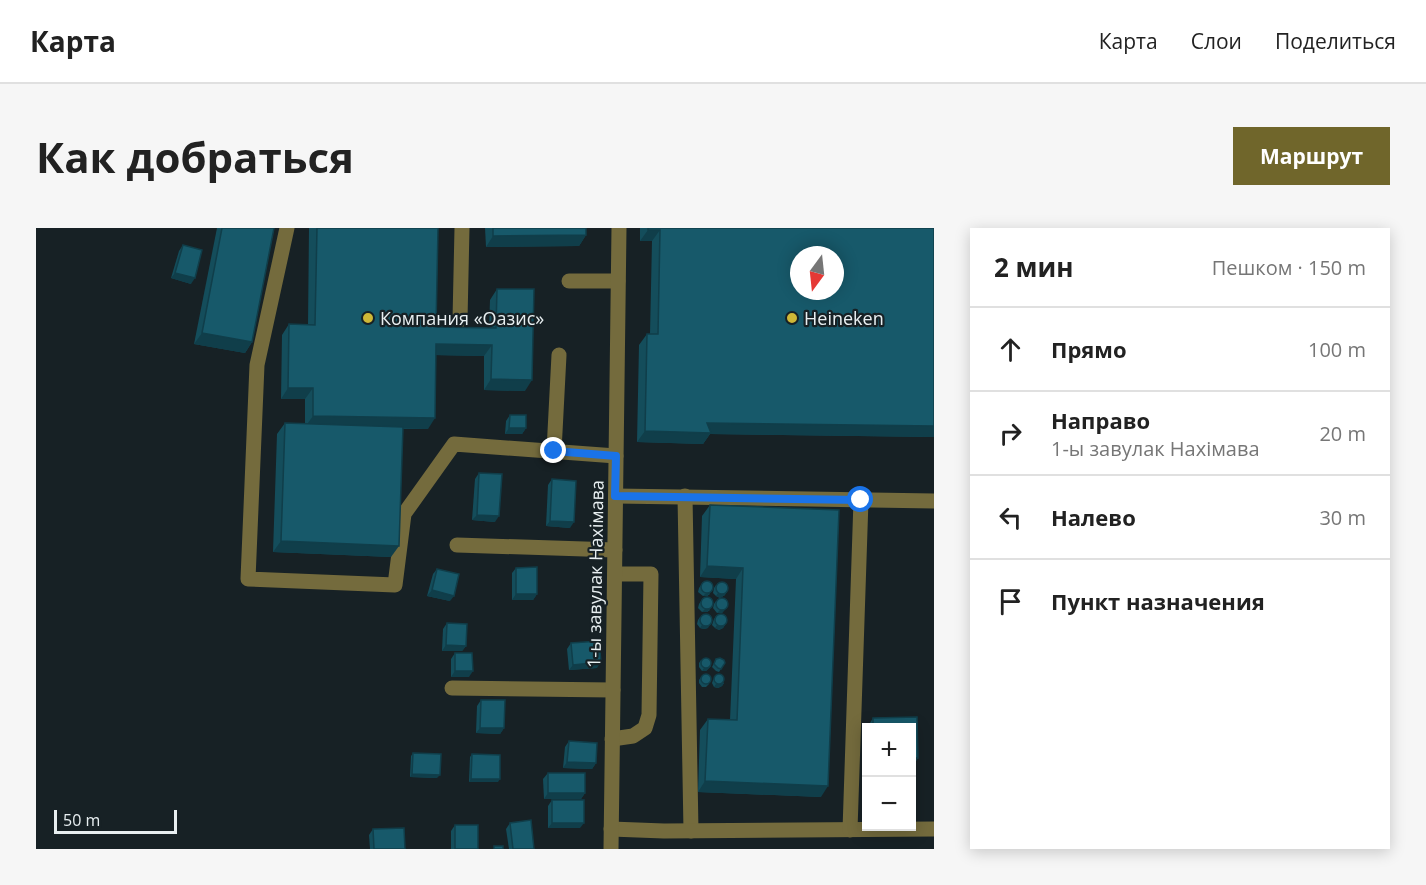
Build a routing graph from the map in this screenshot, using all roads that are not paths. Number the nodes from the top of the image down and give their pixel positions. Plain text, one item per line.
1 (286, 228) edge
2 (462, 228) edge
3 (619, 228) edge
4 (569, 281) dead end
5 (618, 281) junction
6 (460, 320) dead end
7 (559, 355) dead end
8 (554, 451) junction
9 (616, 456) junction
10 (615, 496) junction
11 (685, 496) junction
12 (861, 500) junction
13 (934, 501) edge
14 (457, 545) dead end
15 (615, 550) junction
16 (615, 574) junction
17 (452, 688) dead end
18 (613, 690) junction
19 (612, 739) junction
20 (611, 829) junction
21 (934, 829) edge
22 (850, 830) junction
23 (691, 831) junction
24 (611, 849) edge

1 - 8 street
2 - 6 street
3 - 5 street, 1-ы завулак Нахімава
4 - 5 street
5 - 9 street, 1-ы завулак Нахімава
7 - 8 street
8 - 9 street
9 - 10 street, 1-ы завулак Нахімава
10 - 11 street
10 - 15 street, 1-ы завулак Нахімава
11 - 12 street
11 - 23 street
12 - 13 street
12 - 22 street
14 - 15 street
15 - 16 street, 1-ы завулак Нахімава
16 - 18 street, 1-ы завулак Нахімава
16 - 19 street
17 - 18 street
18 - 19 street, 1-ы завулак Нахімава
19 - 20 street, 1-ы завулак Нахімава
20 - 23 street
20 - 24 street, 1-ы завулак Нахімава
21 - 22 street
22 - 23 street

